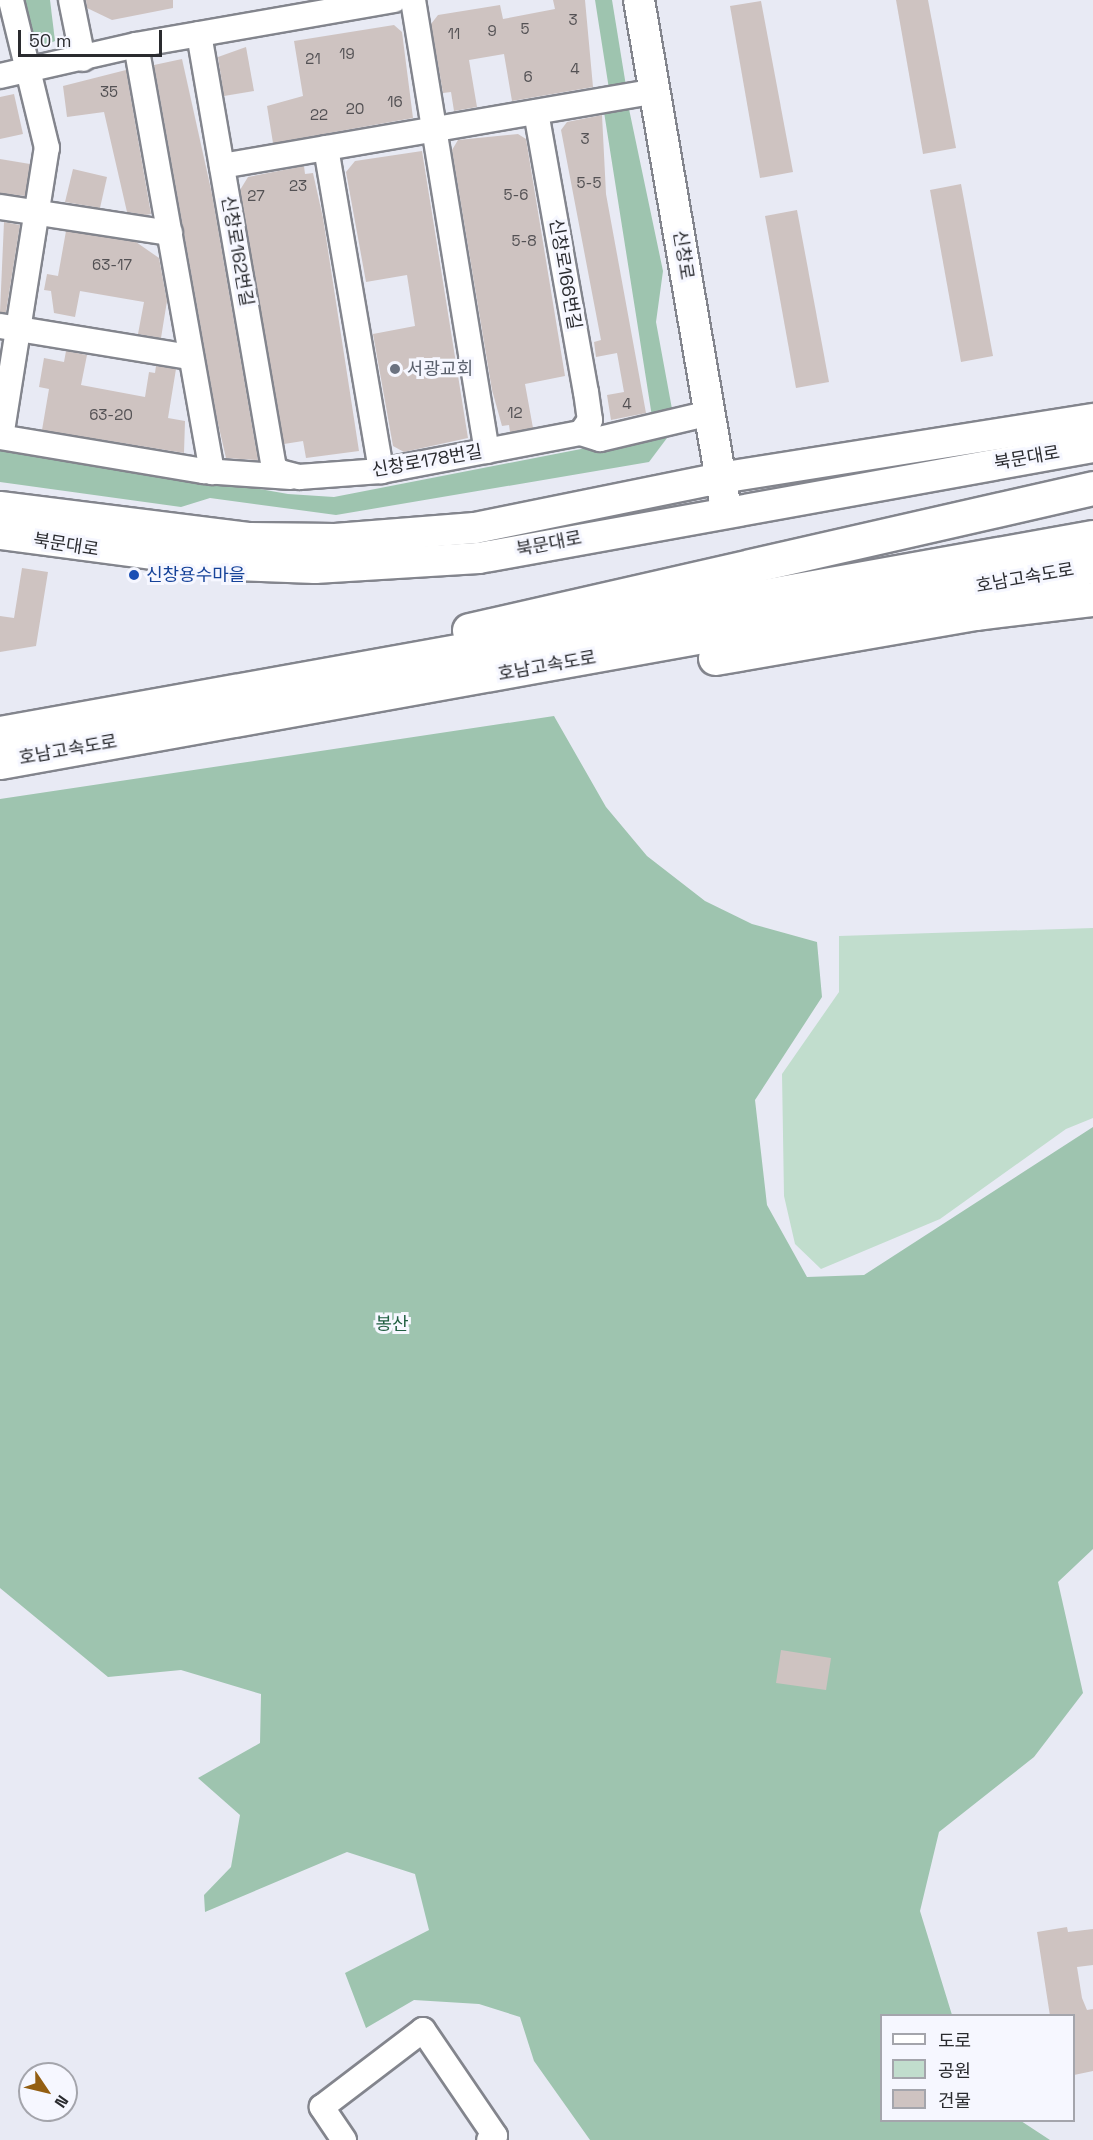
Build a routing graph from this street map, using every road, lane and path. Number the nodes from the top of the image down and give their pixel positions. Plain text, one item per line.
1 (11, 0) edge
2 (71, 0) edge
3 (394, 0) edge
4 (413, 0) edge
5 (639, 0) edge
6 (274, 10) edge
7 (199, 34) junction
8 (136, 45) junction
9 (83, 59) junction
10 (26, 71) junction
11 (0, 76) edge
12 (656, 91) junction
13 (536, 112) junction
14 (436, 129) junction
15 (326, 148) junction
16 (222, 166) junction
17 (0, 207) edge
18 (38, 212) junction
19 (170, 233) junction
20 (9, 328) edge
21 (190, 357) junction
22 (710, 413) junction
23 (1093, 419) edge
24 (581, 433) junction
25 (1, 437) edge
26 (1093, 447) edge
27 (487, 451) junction
28 (381, 471) junction
29 (212, 472) junction
30 (276, 475) junction
31 (720, 478) junction
32 (1086, 490) edge
33 (0, 507) edge
34 (726, 510) junction
35 (0, 534) edge
36 (1093, 537) edge
37 (1093, 566) edge
38 (1093, 599) edge
39 (578, 661) junction
40 (353, 669) junction
41 (0, 733) edge
42 (0, 762) edge
43 (344, 2140) edge
44 (489, 2140) edge

1 - 10 street
2 - 9 street
3 - 6 street
4 - 14 street
5 - 12 main road, 신창로
6 - 7 street
7 - 8 street
7 - 16 street, 신창로162번길
8 - 9 street
8 - 19 street
9 - 10 street
10 - 11 street
10 - 18 street
12 - 13 street
12 - 22 main road, 신창로
13 - 14 street
13 - 24 street, 신창로166번길
14 - 15 street
14 - 27 street
15 - 16 street
15 - 28 street
16 - 30 street, 신창로162번길
17 - 18 street
18 - 19 street
18 - 20 street
19 - 21 street
20 - 21 street
20 - 25 street
21 - 29 street
22 - 24 street, 신창로178번길
22 - 31 main road, 신창로
23 - 31 main road, 북문대로
24 - 27 street, 신창로178번길
25 - 29 street, 신창로178번길
26 - 34 main road, 북문대로
27 - 28 street, 신창로178번길
28 - 30 street, 신창로178번길
29 - 30 street, 신창로178번길
31 - 33 main road, 북문대로
31 - 34 main road, 신창로
32 - 40 highway
34 - 35 main road, 북문대로
36 - 40 highway, 호남고속도로
37 - 39 highway, 호남고속도로
38 - 39 highway
39 - 42 highway, 호남고속도로
40 - 41 highway, 호남고속도로
43 - 44 street

